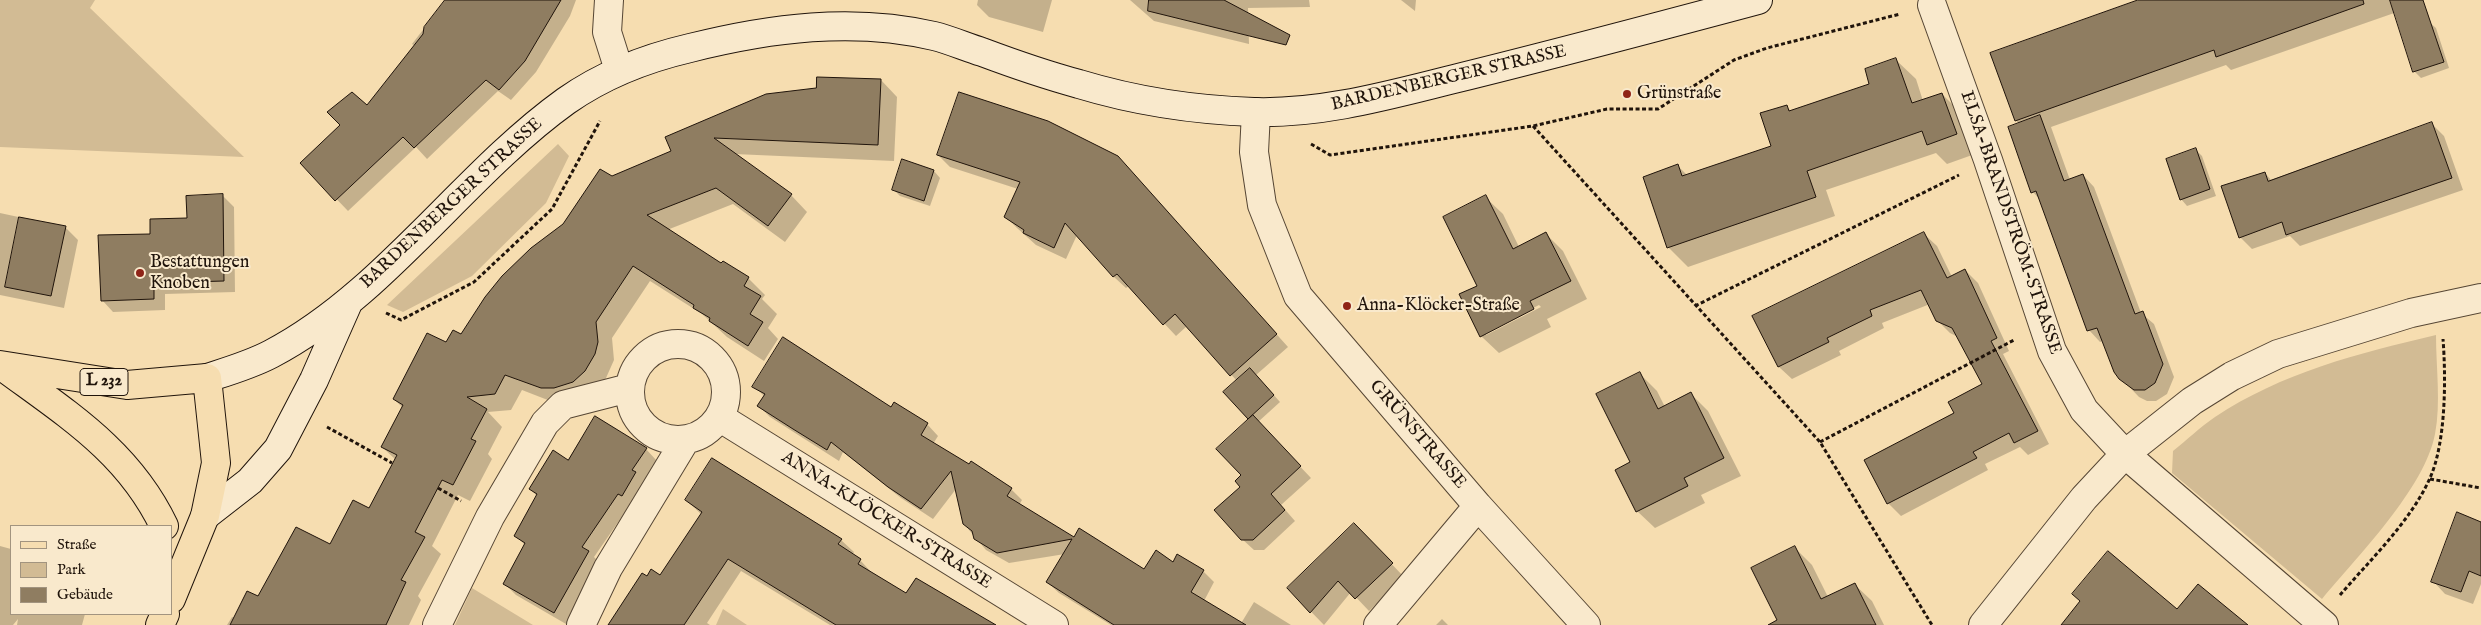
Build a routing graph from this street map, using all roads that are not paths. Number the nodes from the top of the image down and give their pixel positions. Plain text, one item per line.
1 (609, 0) edge
2 (1758, 0) edge
3 (1932, 5) road end
4 (619, 70) junction
5 (1256, 112) junction
6 (2481, 298) edge
7 (350, 300) junction
8 (0, 366) edge
9 (207, 378) junction
10 (630, 388) junction
11 (719, 418) junction
12 (686, 439) junction
13 (2125, 454) junction
14 (1478, 506) junction
15 (205, 516) junction
16 (163, 525) edge
17 (172, 545) edge
18 (183, 573) junction
19 (172, 598) edge
20 (2321, 622) edge
21 (437, 625) edge
22 (581, 625) edge
23 (1054, 625) edge
24 (1378, 625) edge
25 (1586, 625) edge
26 (1983, 625) edge

1 - 4 street
2 - 5 street, BARDENBERGER STRASSE
3 - 13 street, ELSA-BRANDSTRÖM-STRASSE
4 - 5 street, BARDENBERGER STRASSE
4 - 7 street, BARDENBERGER STRASSE
5 - 14 street, GRÜNSTRASSE
6 - 13 street
7 - 9 street, BARDENBERGER STRASSE
7 - 15 street
8 - 9 main road, L 232
8 - 16 main road
9 - 15 main road
10 - 11 street
10 - 12 street
10 - 21 street
11 - 12 street
11 - 23 street, ANNA-KLÖCKER-STRASSE
12 - 22 street
13 - 20 street, ELSA-BRANDSTRÖM-STRASSE
13 - 26 street
14 - 24 street
14 - 25 street, GRÜNSTRASSE
15 - 18 main road
17 - 18 main road
18 - 19 main road

